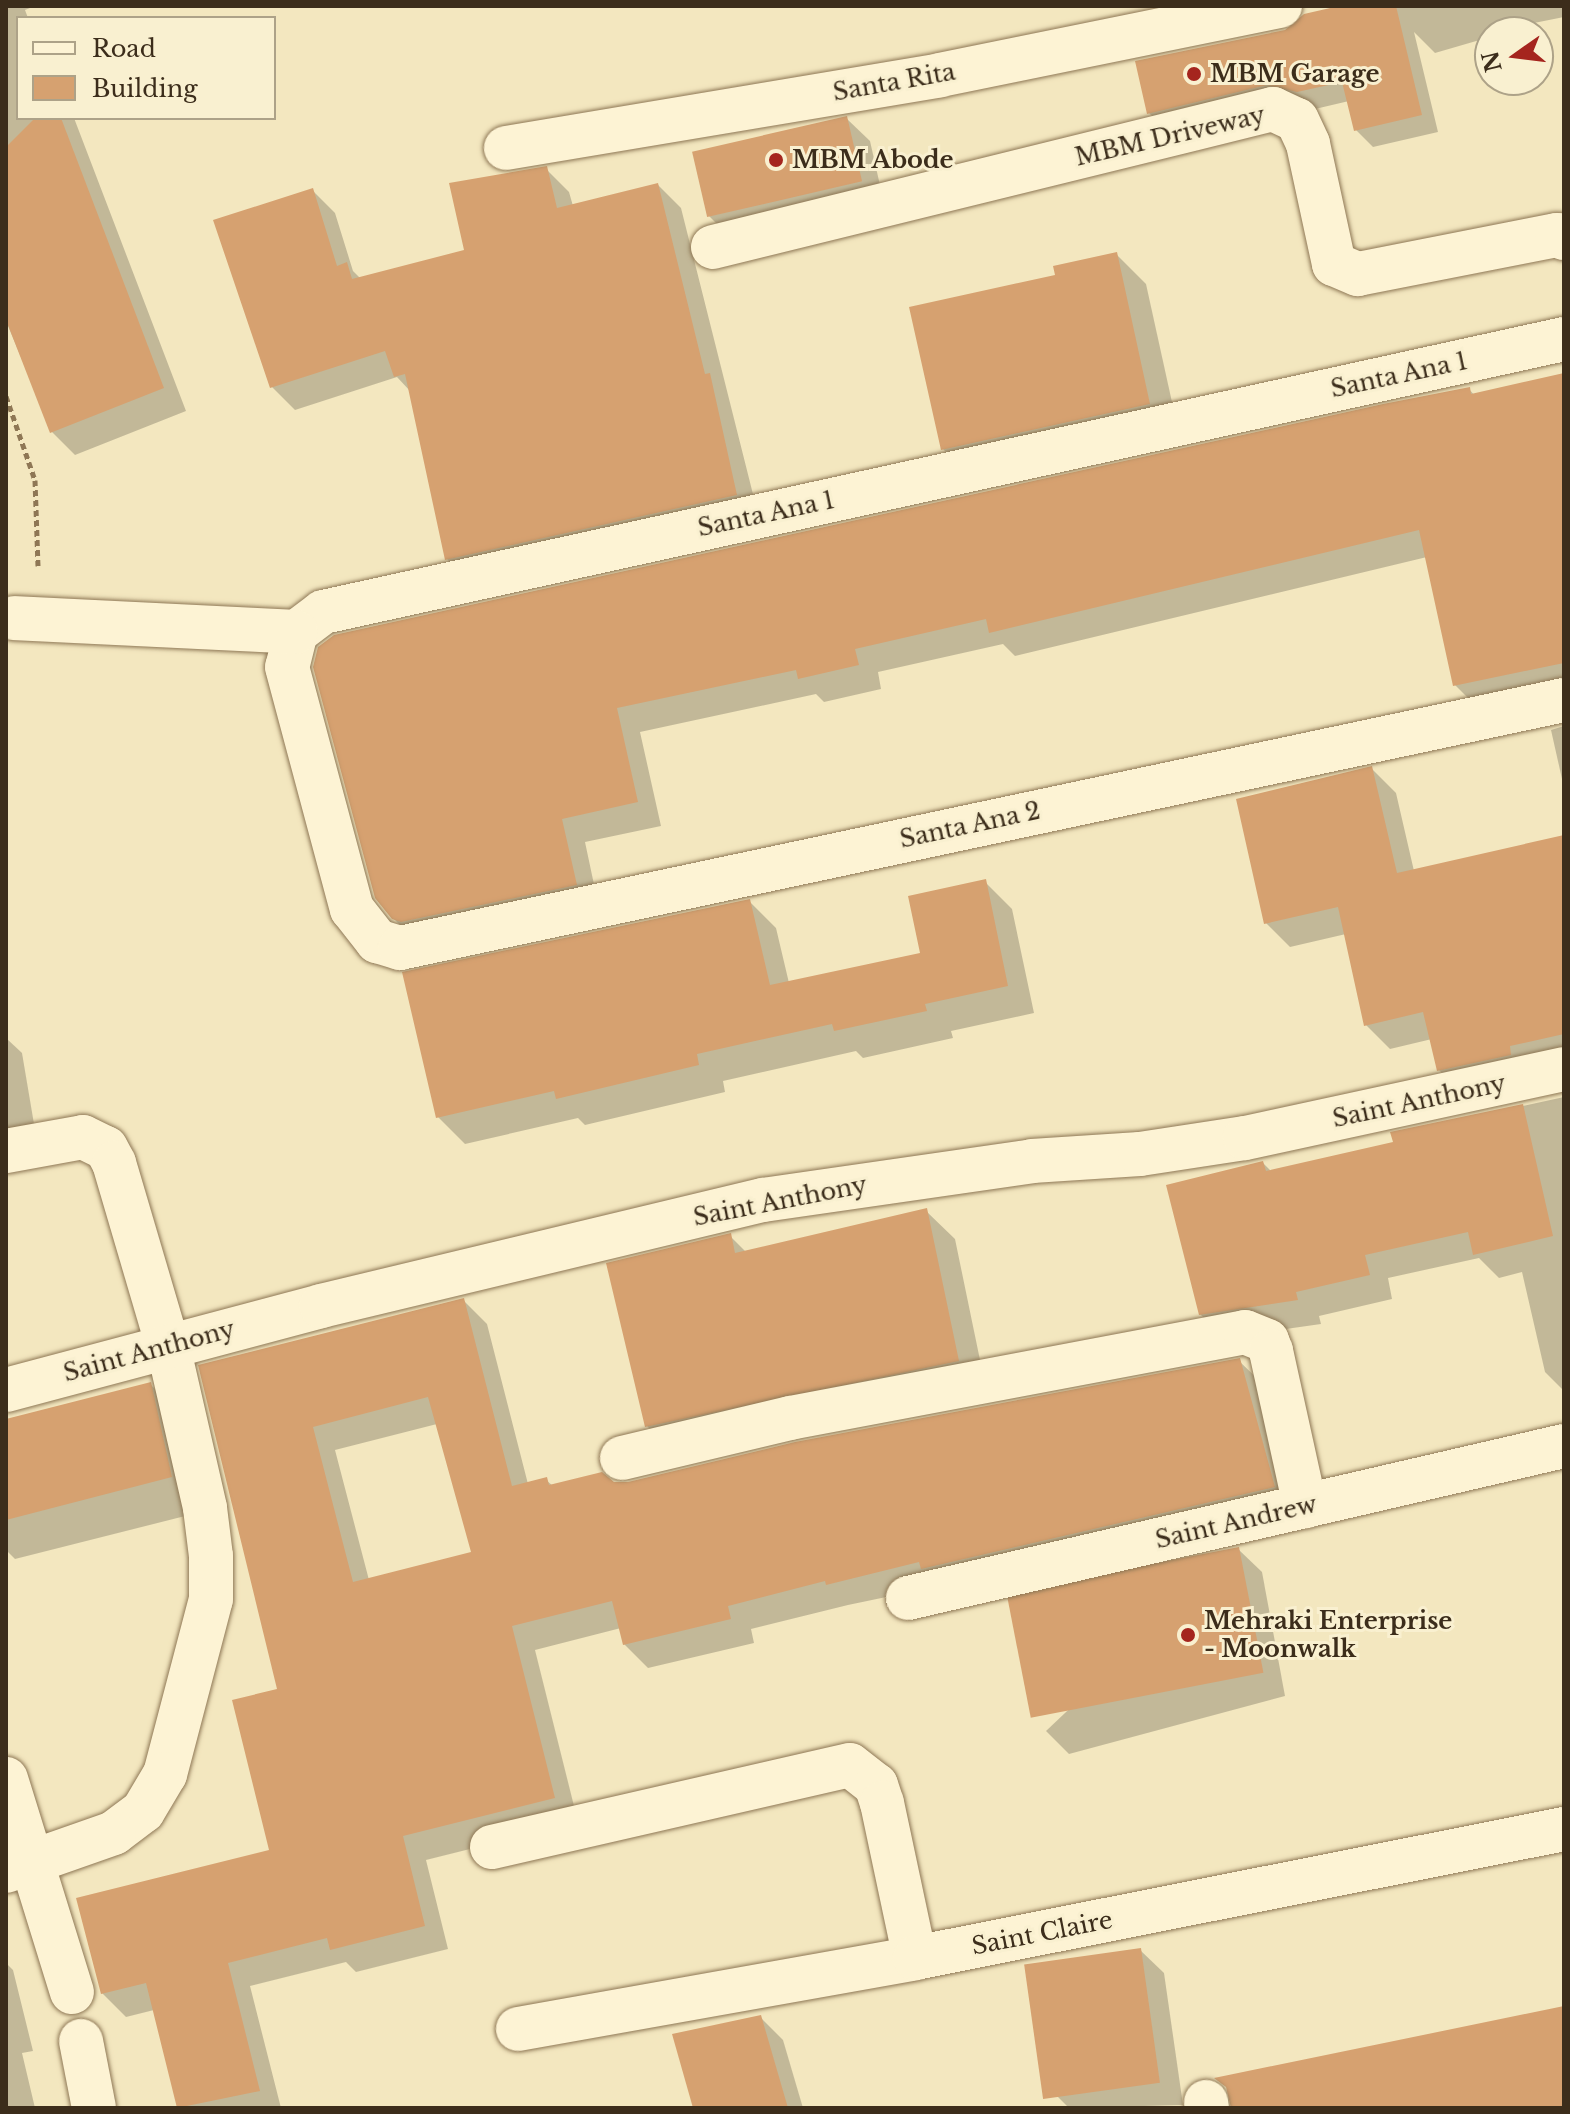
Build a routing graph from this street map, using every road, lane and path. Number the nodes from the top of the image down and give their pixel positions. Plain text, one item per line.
1 (1280, 6) edge
2 (506, 148) dead end
3 (1564, 238) edge
4 (713, 247) dead end
5 (1564, 339) edge
6 (6, 396) edge
7 (14, 618) joint
8 (296, 632) junction
9 (1564, 700) edge
10 (1564, 1069) edge
11 (6, 1151) edge
12 (168, 1346) junction
13 (6, 1390) edge
14 (1564, 1446) edge
15 (622, 1458) dead end
16 (1305, 1506) junction
17 (908, 1598) dead end
18 (6, 1779) edge
19 (1564, 1829) edge
20 (492, 1847) dead end
21 (19, 1868) edge
22 (915, 1958) junction
23 (72, 1992) dead end
24 (518, 2029) dead end
25 (81, 2041) dead end
26 (94, 2108) edge

1 - 2 street, Santa Rita
3 - 4 street, MBM Driveway
5 - 8 street, Santa Ana 1
6 - 7 path
7 - 8 street
8 - 9 street, Santa Ana 2
10 - 12 street, Saint Anthony
11 - 12 street
12 - 13 street, Saint Anthony
12 - 21 street
14 - 16 street, Saint Andrew
15 - 16 street
16 - 17 street, Saint Andrew
18 - 21 street
19 - 22 street, Saint Claire
20 - 22 street
21 - 23 street
22 - 24 street, Saint Claire
25 - 26 street

